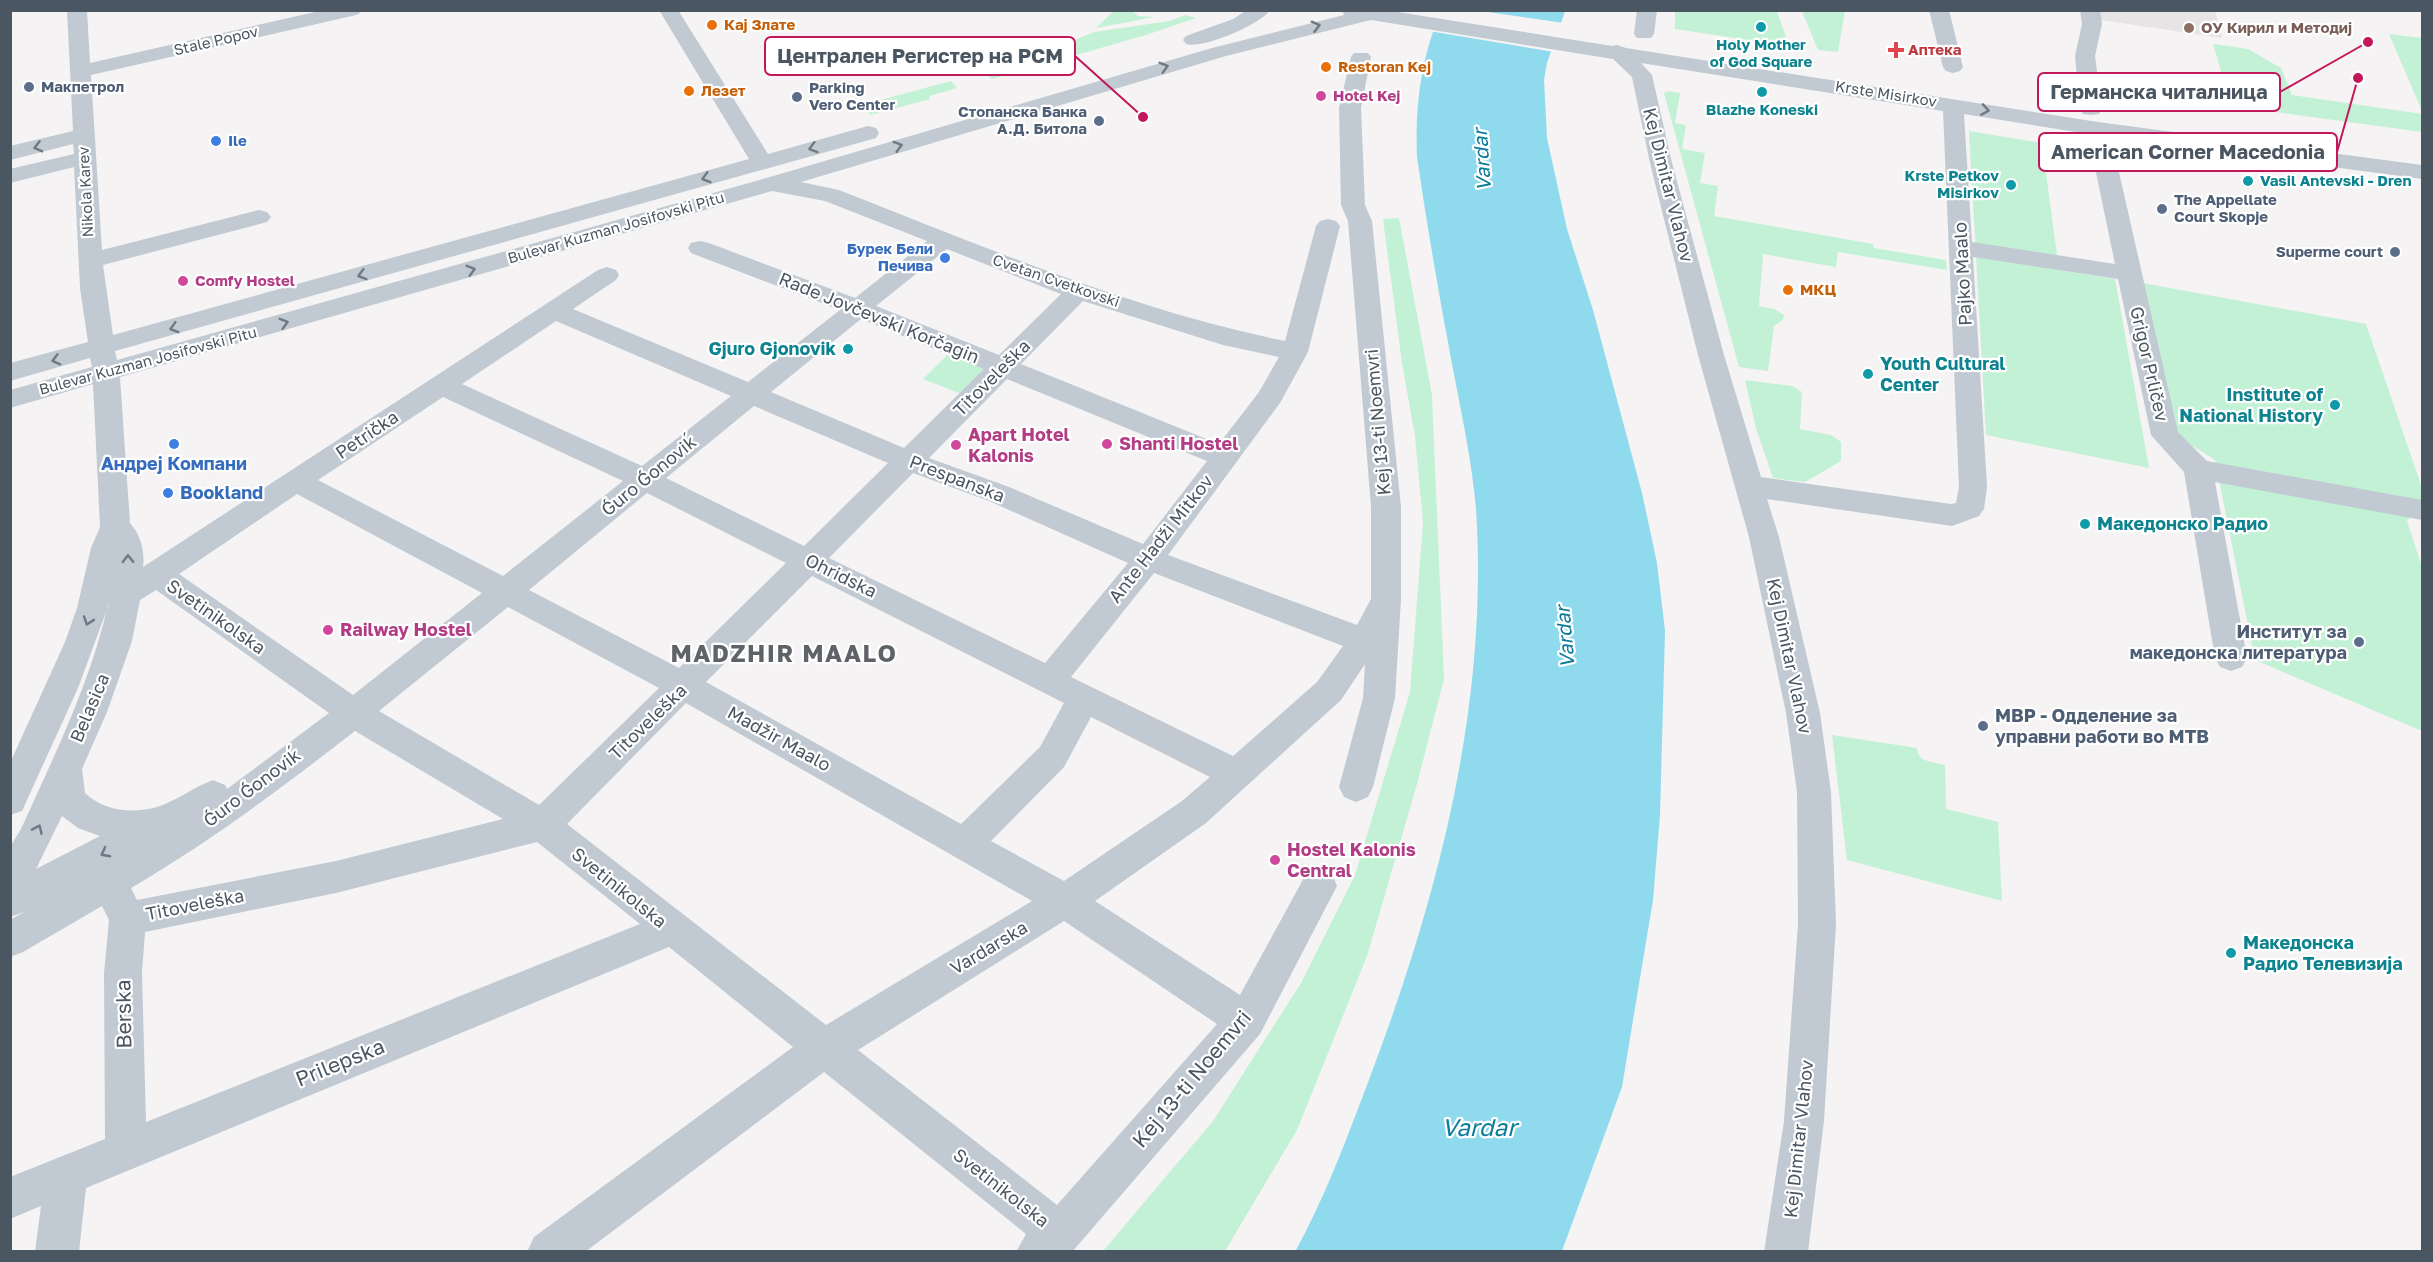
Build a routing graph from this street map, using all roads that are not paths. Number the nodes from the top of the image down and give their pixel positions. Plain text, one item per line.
1 (77, 10) edge
2 (352, 10) edge
3 (668, 10) edge
4 (1226, 10) edge
5 (1261, 10) edge
6 (1350, 10) edge
7 (1418, 10) edge
8 (1647, 10) edge
9 (1939, 10) edge
10 (2090, 10) edge
11 (1298, 13) dead end
12 (1371, 14) junction
13 (1644, 34) junction
14 (1618, 46) junction
15 (1161, 50) junction
16 (1219, 52) junction
17 (1673, 55) junction
18 (1362, 57) dead end
19 (1953, 67) dead end
20 (81, 71) junction
21 (1642, 75) junction
22 (1015, 91) dead end
23 (970, 104) dead end
24 (1953, 105) junction
25 (948, 110) dead end
26 (2094, 119) junction
27 (883, 128) dead end
28 (74, 149) junction
29 (10, 153) edge
30 (2422, 153) edge
31 (842, 163) junction
32 (2422, 172) edge
33 (767, 173) junction
34 (10, 176) edge
35 (831, 195) junction
36 (259, 217) dead end
37 (1328, 226) dead end
38 (943, 240) junction
39 (700, 248) dead end
40 (1962, 248) junction
41 (90, 261) junction
42 (2128, 273) junction
43 (607, 275) dead end
44 (1078, 292) junction
45 (858, 308) junction
46 (553, 310) junction
47 (1295, 352) junction
48 (103, 360) junction
49 (1002, 368) junction
50 (10, 372) edge
51 (441, 385) junction
52 (753, 393) junction
53 (10, 399) edge
54 (1224, 457) junction
55 (909, 461) junction
56 (2198, 469) junction
57 (644, 479) junction
58 (298, 483) junction
59 (1751, 486) junction
60 (2422, 510) edge
61 (115, 527) junction
62 (1148, 559) junction
63 (810, 561) junction
64 (156, 574) junction
65 (506, 592) junction
66 (126, 594) junction
67 (1386, 599) junction
68 (1364, 641) junction
69 (2230, 658) dead end
70 (1050, 680) junction
71 (685, 686) junction
72 (1084, 697) junction
73 (354, 713) junction
74 (306, 748) junction
75 (65, 767) junction
76 (1238, 774) junction
77 (14, 785) edge
78 (1356, 788) dead end
79 (167, 821) junction
80 (542, 825) junction
81 (965, 844) junction
82 (10, 881) edge
83 (108, 884) junction
84 (1319, 886) dead end
85 (10, 901) edge
86 (1065, 901) junction
87 (128, 919) junction
88 (671, 929) junction
89 (10, 940) edge
90 (1246, 1021) junction
91 (823, 1049) junction
92 (126, 1150) junction
93 (66, 1175) junction
94 (10, 1198) edge
95 (1049, 1243) edge
96 (57, 1251) edge
97 (549, 1251) edge
98 (1786, 1251) edge

1 - 20 street, Nikola Karev
2 - 20 street, Stale Popov
3 - 33 street
4 - 15 street
5 - 15 street
6 - 12 street, Krste Misirkov
7 - 14 street, Krste Misirkov
8 - 13 street
9 - 19 street
10 - 26 street, Grigor Prličev
11 - 16 street, Bulevar Kuzman Josifovski Pitu
12 - 14 street, Krste Misirkov
16 -> 12 street, Bulevar Kuzman Josifovski Pitu
13 - 14 street
13 - 17 street
14 - 17 street, Krste Misirkov
14 - 21 street
15 - 22 street
31 -> 16 street, Bulevar Kuzman Josifovski Pitu
17 - 21 street
17 - 24 street, Krste Misirkov
17 - 26 street, Krste Misirkov
18 - 67 street, Kej 13-ti Noemvri
20 - 28 street, Nikola Karev
21 - 59 street, Kej Dimitar Vlahov
23 - 25 street
24 -> 26 street, Krste Misirkov
24 - 40 street, Pajko Maalo
26 - 30 street, Krste Misirkov
26 - 32 street, Krste Misirkov
26 - 42 street, Grigor Prličev
27 -> 33 street, Bulevar Kuzman Josifovski Pitu
28 -> 29 street
28 - 34 street
28 - 41 street, Nikola Karev
31 - 33 street, Bulevar Kuzman Josifovski Pitu
31 - 35 street
33 - 35 street, Cvetan Cvetkovski
33 - 48 street, Bulevar Kuzman Josifovski Pitu
35 - 38 street, Cvetan Cvetkovski
36 - 41 street
37 - 47 street, Ante Hadži Mitkov
38 - 44 street, Cvetan Cvetkovski
38 - 45 street, Ǵuro Ǵonoviḱ
39 - 45 street, Rade Jovčevski Korčagin
40 - 42 street
40 - 59 street, Pajko Maalo
41 - 48 street, Nikola Karev
42 - 56 street, Grigor Prličev
43 - 46 street, Petrička
44 - 47 street, Cvetan Cvetkovski
44 - 49 street, Titoveleška
45 - 49 street, Rade Jovčevski Korčagin
45 - 52 street, Ǵuro Ǵonoviḱ
46 - 51 street, Petrička
46 - 52 street, Prespanska
47 - 54 street, Ante Hadži Mitkov
48 -> 50 street, Bulevar Kuzman Josifovski Pitu
48 - 53 street, Bulevar Kuzman Josifovski Pitu
48 - 61 street, Belasica
49 - 54 street, Rade Jovčevski Korčagin
49 - 55 street, Titoveleška
51 - 57 street, Ohridska
51 - 58 street, Petrička
52 - 55 street, Prespanska
52 - 57 street, Ǵuro Ǵonoviḱ
54 - 62 street, Ante Hadži Mitkov
55 - 62 street, Prespanska
55 - 63 street, Titoveleška
56 - 60 street
56 - 69 street
57 - 63 street, Ohridska
57 - 65 street, Ǵuro Ǵonoviḱ
58 - 64 street, Petrička
58 - 65 street, Madžir Maalo
59 - 98 street, Kej Dimitar Vlahov
66 -> 61 street, Belasica
61 -> 77 street, Belasica
62 - 68 street, Prespanska
62 - 70 street, Ante Hadži Mitkov
63 - 70 street, Ohridska
63 - 71 street, Titoveleška
64 - 66 street, Petrička
64 - 73 street, Svetinikolska
65 - 71 street, Madžir Maalo
65 - 73 street, Ǵuro Ǵonoviḱ
66 - 75 street, Belasica
67 - 68 street, Vardarska
67 - 78 street, Kej 13-ti Noemvri
68 - 76 street, Vardarska
70 - 72 street, Ohridska
71 - 80 street, Titoveleška
71 - 81 street, Madžir Maalo
72 - 76 street, Ohridska
72 - 81 street
73 - 74 street, Ǵuro Ǵonoviḱ
73 - 80 street, Svetinikolska
74 - 79 street, Ǵuro Ǵonoviḱ
74 - 83 street, Ǵuro Ǵonoviḱ
75 - 79 street
82 -> 75 street, Belasica
76 - 86 street, Vardarska
79 -> 85 street, Ǵuro Ǵonoviḱ
80 - 87 street, Titoveleška
80 - 88 street, Svetinikolska
81 - 86 street, Madžir Maalo
83 - 87 street
83 - 89 street, Ǵuro Ǵonoviḱ
84 - 90 street, Kej 13-ti Noemvri
86 - 90 street, Madžir Maalo
86 - 91 street, Vardarska
87 - 92 street, Berska
88 - 91 street, Svetinikolska
88 - 92 street, Prilepska
90 - 95 street, Kej 13-ti Noemvri
91 - 95 street, Svetinikolska
91 - 97 street, Vardarska
92 - 93 street, Prilepska
93 - 94 street, Prilepska
93 - 96 street

